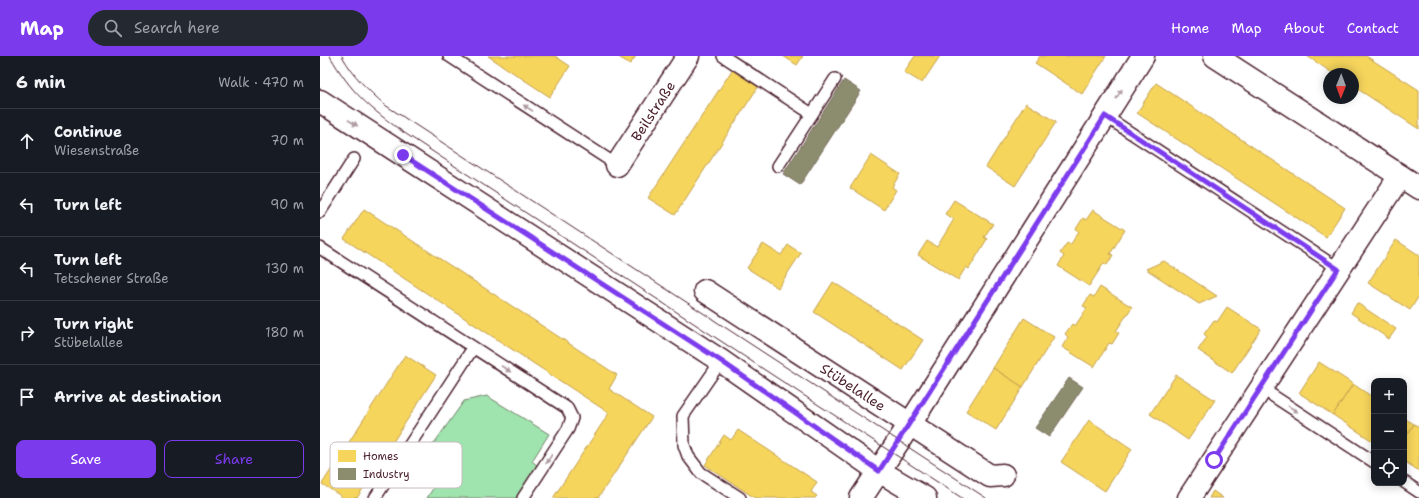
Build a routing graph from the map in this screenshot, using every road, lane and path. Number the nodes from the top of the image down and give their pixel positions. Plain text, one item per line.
1 (449, 56) edge
2 (688, 56) edge
3 (723, 56) edge
4 (1143, 56) edge
5 (1215, 56) edge
6 (835, 80) dead end
7 (320, 101) edge
8 (812, 114) junction
9 (1105, 116) junction
10 (354, 159) dead end
11 (617, 165) joint
12 (778, 166) dead end
13 (1400, 176) junction
14 (1419, 188) edge
15 (320, 212) edge
16 (320, 248) edge
17 (1338, 269) junction
18 (705, 292) dead end
19 (473, 348) junction
20 (721, 361) junction
21 (1260, 388) junction
22 (910, 424) junction
23 (412, 442) edge
24 (1371, 460) edge
25 (879, 471) junction
26 (1003, 475) dead end
27 (1407, 484) edge
28 (382, 488) edge
29 (1419, 492) edge
30 (375, 498) edge
31 (523, 498) edge
32 (740, 498) edge
33 (861, 498) edge
34 (925, 498) edge
35 (1189, 498) edge

11 -> 1 lane
2 - 11 street, Beilstraße
3 - 8 lane
9 -> 4 street
5 - 13 street
6 - 8 lane
7 -> 20 street
8 - 12 lane
9 - 17 lane
9 - 22 street
10 - 15 lane
13 - 14 street
13 - 17 street
16 - 19 lane
17 - 21 street
18 - 22 street, Stübelallee
19 - 23 lane
19 -> 31 lane
20 - 25 street
20 - 32 lane
21 -> 24 lane
21 - 35 street
22 - 25 street
22 - 26 street, Stübelallee
25 - 33 street
25 - 34 street
27 - 29 lane
28 - 30 lane

